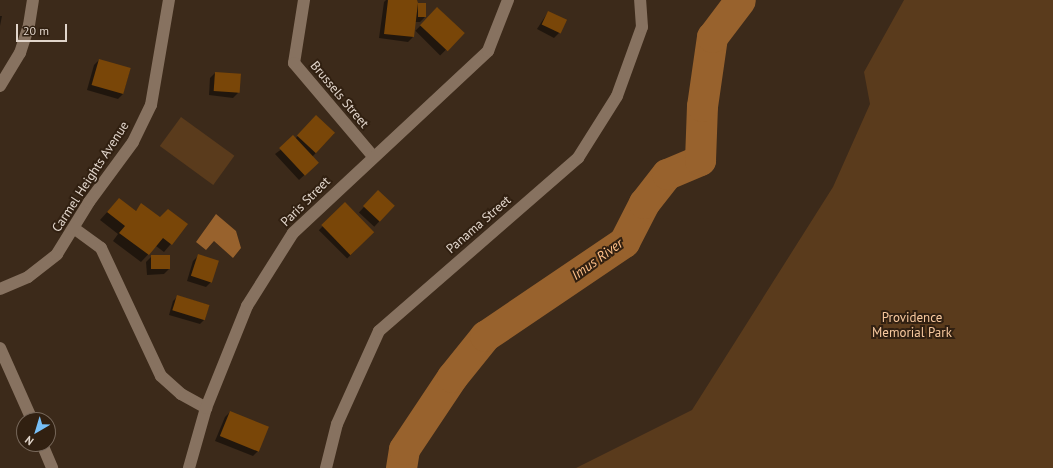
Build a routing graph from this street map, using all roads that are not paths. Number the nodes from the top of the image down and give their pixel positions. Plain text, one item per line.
1 (33, 0) edge
2 (169, 0) edge
3 (304, 0) edge
4 (508, 0) edge
5 (640, 0) edge
6 (0, 86) edge
7 (373, 156) junction
8 (74, 229) junction
9 (0, 289) edge
10 (0, 348) edge
11 (206, 408) junction
12 (28, 412) edge
13 (45, 452) edge
14 (52, 468) edge
15 (189, 468) edge
16 (326, 468) edge

1 - 6 street
2 - 8 street, Carmel Heights Avenue
3 - 7 street, Brussels Street
4 - 7 street, Paris Street
5 - 16 street, Panama Street
7 - 11 street, Paris Street
8 - 9 street, Carmel Heights Avenue
8 - 11 street
10 - 12 street
11 - 15 street, Paris Street
13 - 14 street

